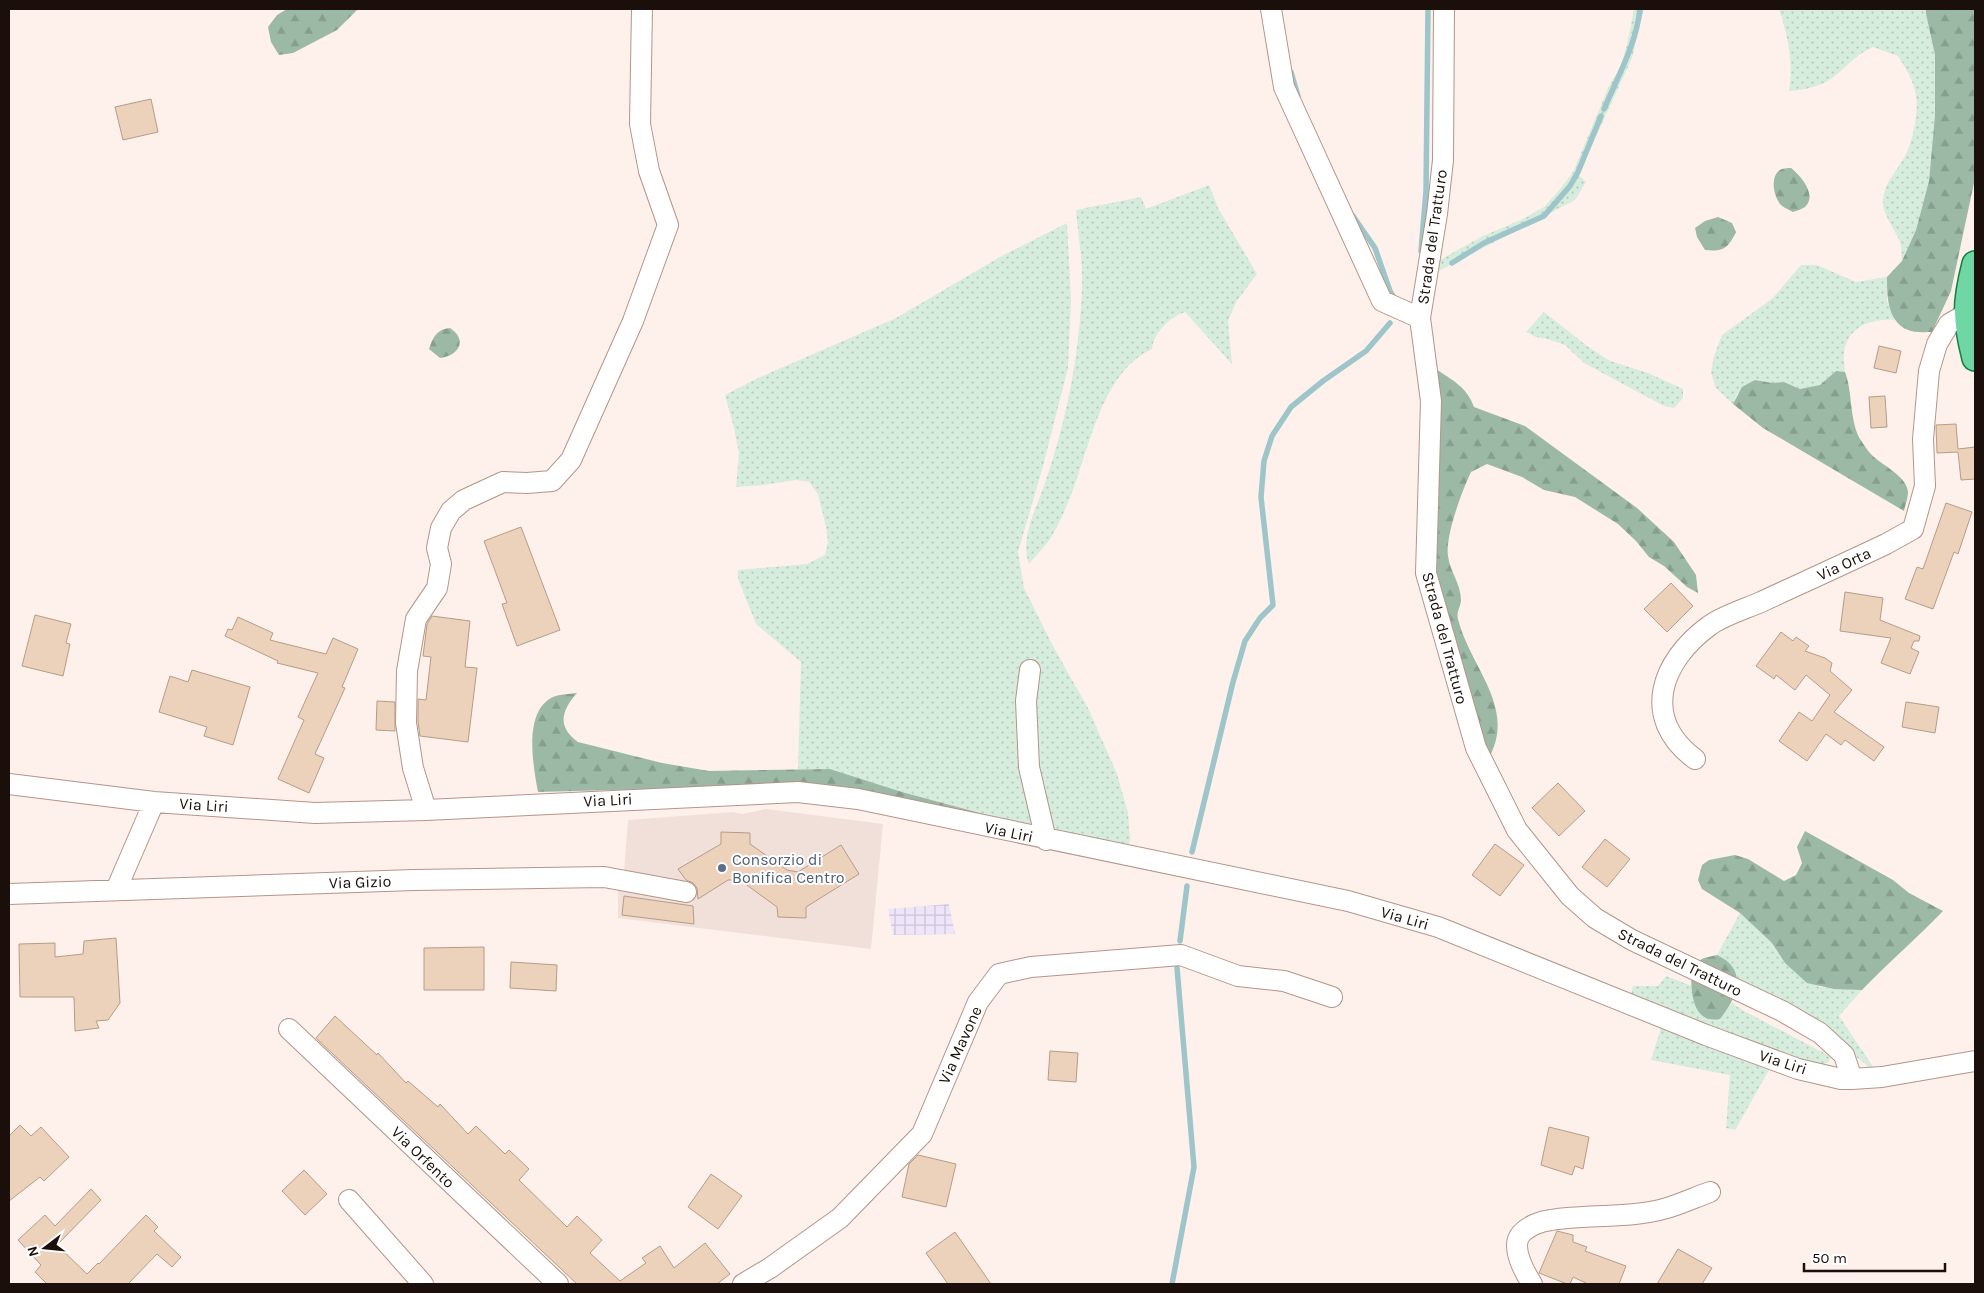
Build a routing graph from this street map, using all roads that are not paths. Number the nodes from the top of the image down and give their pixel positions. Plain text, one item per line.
1 (642, 9) edge
2 (1271, 9) edge
3 (1444, 9) edge
4 (1975, 264) edge
5 (1966, 314) junction
6 (1420, 318) junction
7 (1975, 358) edge
8 (1030, 670) dead end
9 (1695, 759) dead end
10 (9, 784) edge
11 (154, 802) junction
12 (426, 810) junction
13 (1046, 840) junction
14 (116, 890) junction
15 (686, 892) dead end
16 (9, 894) edge
17 (1332, 997) dead end
18 (289, 1029) dead end
19 (1975, 1062) edge
20 (1852, 1079) junction
21 (1710, 1192) dead end
22 (349, 1200) dead end
23 (423, 1284) edge
24 (558, 1284) edge
25 (743, 1284) edge
26 (1532, 1284) edge

1 - 12 street
2 - 6 street
3 - 6 street, Strada del Tratturo
4 - 5 main road
5 - 7 main road
5 - 9 street, Via Orta
6 - 20 street, Strada del Tratturo
8 - 13 street
10 - 11 street, Via Liri
11 - 12 street, Via Liri
11 - 14 street
12 - 13 street, Via Liri
13 - 20 street, Via Liri
14 - 15 street, Via Gizio
14 - 16 street, Via Gizio
17 - 25 street, Via Mavone
18 - 24 street, Via Orfento
19 - 20 street, Via Liri
21 - 26 street
22 - 23 street

